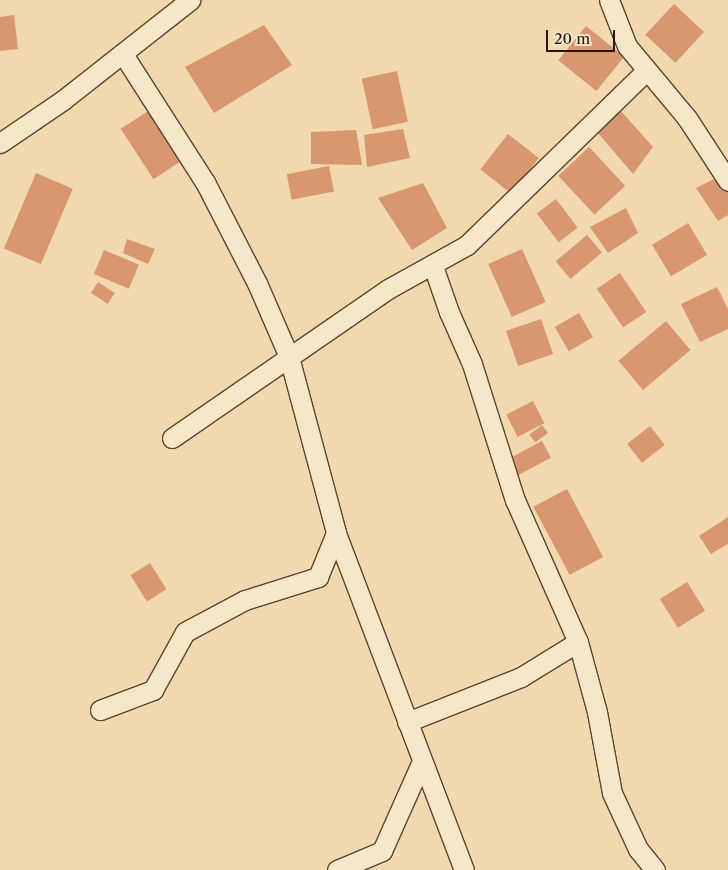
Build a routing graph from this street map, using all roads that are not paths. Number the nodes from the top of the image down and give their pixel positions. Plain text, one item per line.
1 (190, 0) edge
2 (609, 0) edge
3 (122, 54) junction
4 (646, 72) junction
5 (0, 143) edge
6 (728, 181) edge
7 (433, 266) junction
8 (289, 357) junction
9 (172, 438) dead end
10 (336, 532) junction
11 (578, 642) junction
12 (100, 710) dead end
13 (407, 722) junction
14 (422, 761) junction
15 (338, 870) edge
16 (464, 870) edge
17 (656, 870) edge

1 - 3 street
2 - 4 street
3 - 5 street
3 - 8 street
4 - 6 street
4 - 7 street
7 - 8 street
7 - 11 street
8 - 9 street
8 - 10 street
10 - 12 street
10 - 13 street
11 - 13 street
11 - 17 street
13 - 14 street
14 - 15 street
14 - 16 street

